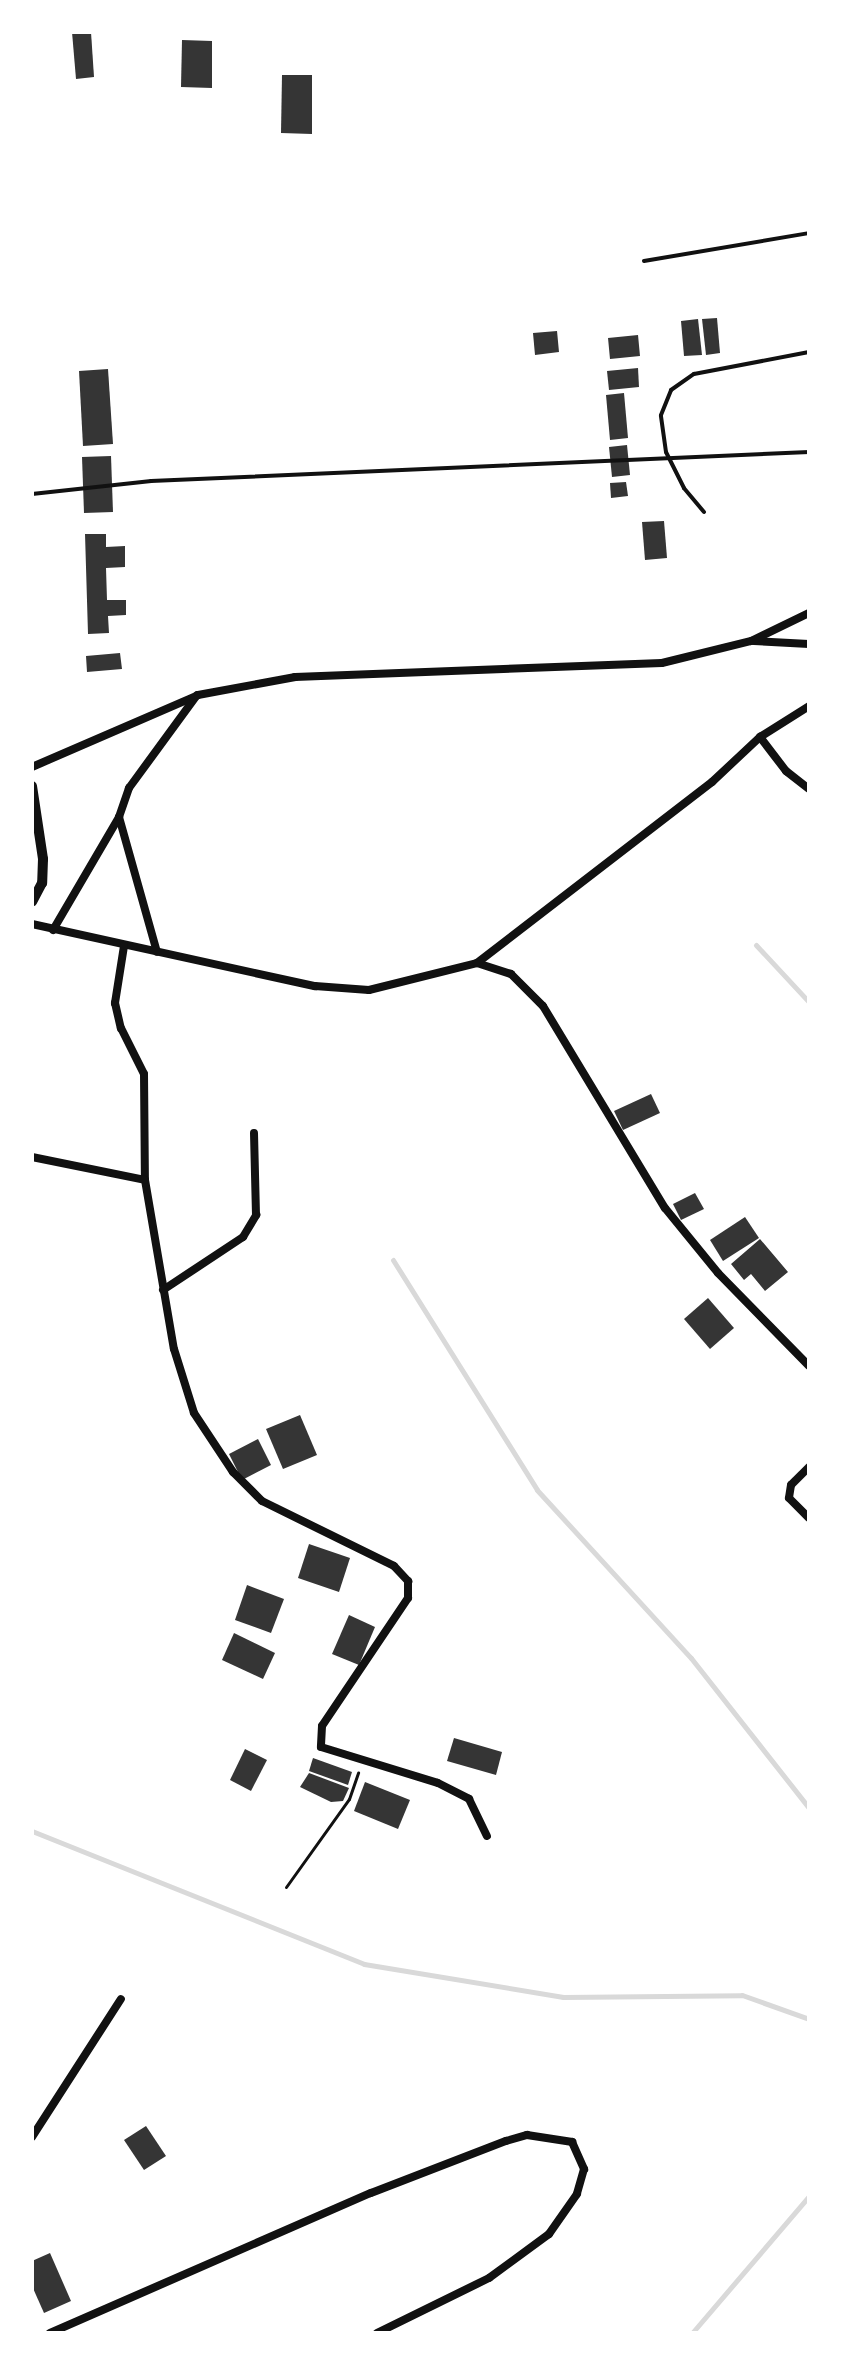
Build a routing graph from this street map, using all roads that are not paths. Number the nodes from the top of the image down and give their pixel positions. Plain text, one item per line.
1 (809, 233) edge
2 (644, 261) dead end
3 (809, 352) edge
4 (809, 452) edge
5 (669, 459) junction
6 (32, 494) edge
7 (704, 512) dead end
8 (809, 613) edge
9 (751, 641) junction
10 (809, 644) edge
11 (198, 695) junction
12 (809, 706) edge
13 (760, 737) junction
14 (32, 767) edge
15 (32, 786) edge
16 (809, 789) edge
17 (119, 817) junction
18 (32, 902) edge
19 (32, 924) edge
20 (53, 930) junction
21 (124, 946) junction
22 (157, 952) junction
23 (477, 963) junction
24 (254, 1133) dead end
25 (32, 1157) edge
26 (145, 1180) junction
27 (163, 1290) junction
28 (809, 1366) edge
29 (809, 1467) edge
30 (809, 1518) edge
31 (487, 1836) dead end
32 (121, 1999) dead end
33 (32, 2137) edge
34 (73, 2323) junction
35 (50, 2333) edge
36 (78, 2333) edge
37 (377, 2333) edge

1 - 2 lane
3 - 5 lane
4 - 5 lane
5 - 6 lane
5 - 7 lane
8 - 9 street
9 - 10 street
9 - 11 street
11 - 14 street
11 - 17 street
12 - 13 street
13 - 16 street
13 - 23 street
15 - 18 street
17 - 20 street
17 - 22 street
19 - 20 street
20 - 21 street
21 - 22 street
21 - 26 street
22 - 23 street
23 - 28 street
24 - 27 street
25 - 26 street
26 - 27 street
27 - 31 street
29 - 30 street
32 - 33 street
34 - 35 street
34 - 36 street
34 - 37 street

